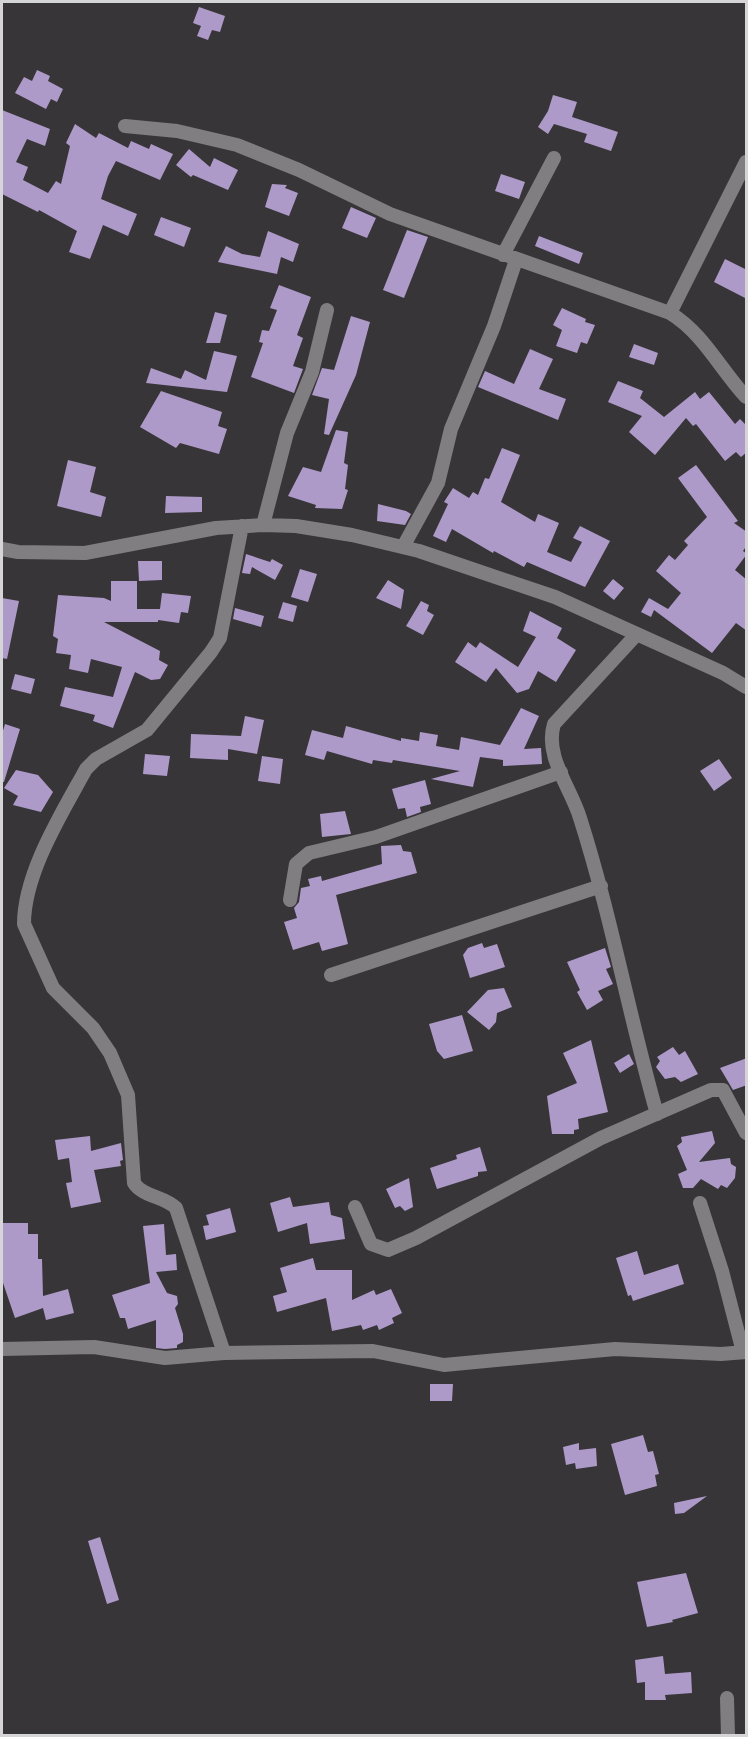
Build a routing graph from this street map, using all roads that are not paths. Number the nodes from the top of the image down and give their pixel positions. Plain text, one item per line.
1 (125, 126) dead end
2 (554, 158) dead end
3 (747, 162) edge
4 (510, 258) junction
5 (327, 310) dead end
6 (670, 313) junction
7 (747, 397) edge
8 (263, 525) junction
9 (242, 526) junction
10 (403, 547) junction
11 (2, 549) edge
12 (637, 634) junction
13 (747, 687) edge
14 (561, 772) junction
15 (601, 886) junction
16 (290, 900) dead end
17 (331, 975) dead end
18 (657, 1114) junction
19 (747, 1133) edge
20 (699, 1203) dead end
21 (355, 1207) dead end
22 (2, 1349) edge
23 (745, 1352) edge
24 (224, 1353) junction
25 (727, 1698) dead end
26 (728, 1736) edge

1 - 4 street
2 - 4 street
3 - 6 street
4 - 6 street
4 - 10 street
5 - 8 street
6 - 7 street
8 - 9 street
8 - 10 street
9 - 11 street
9 - 24 street
10 - 12 street
12 - 13 street
12 - 14 street
14 - 15 street
14 - 16 street
15 - 17 street
15 - 18 street
18 - 19 street
18 - 21 street
20 - 23 street
22 - 24 street
23 - 24 street
25 - 26 street

